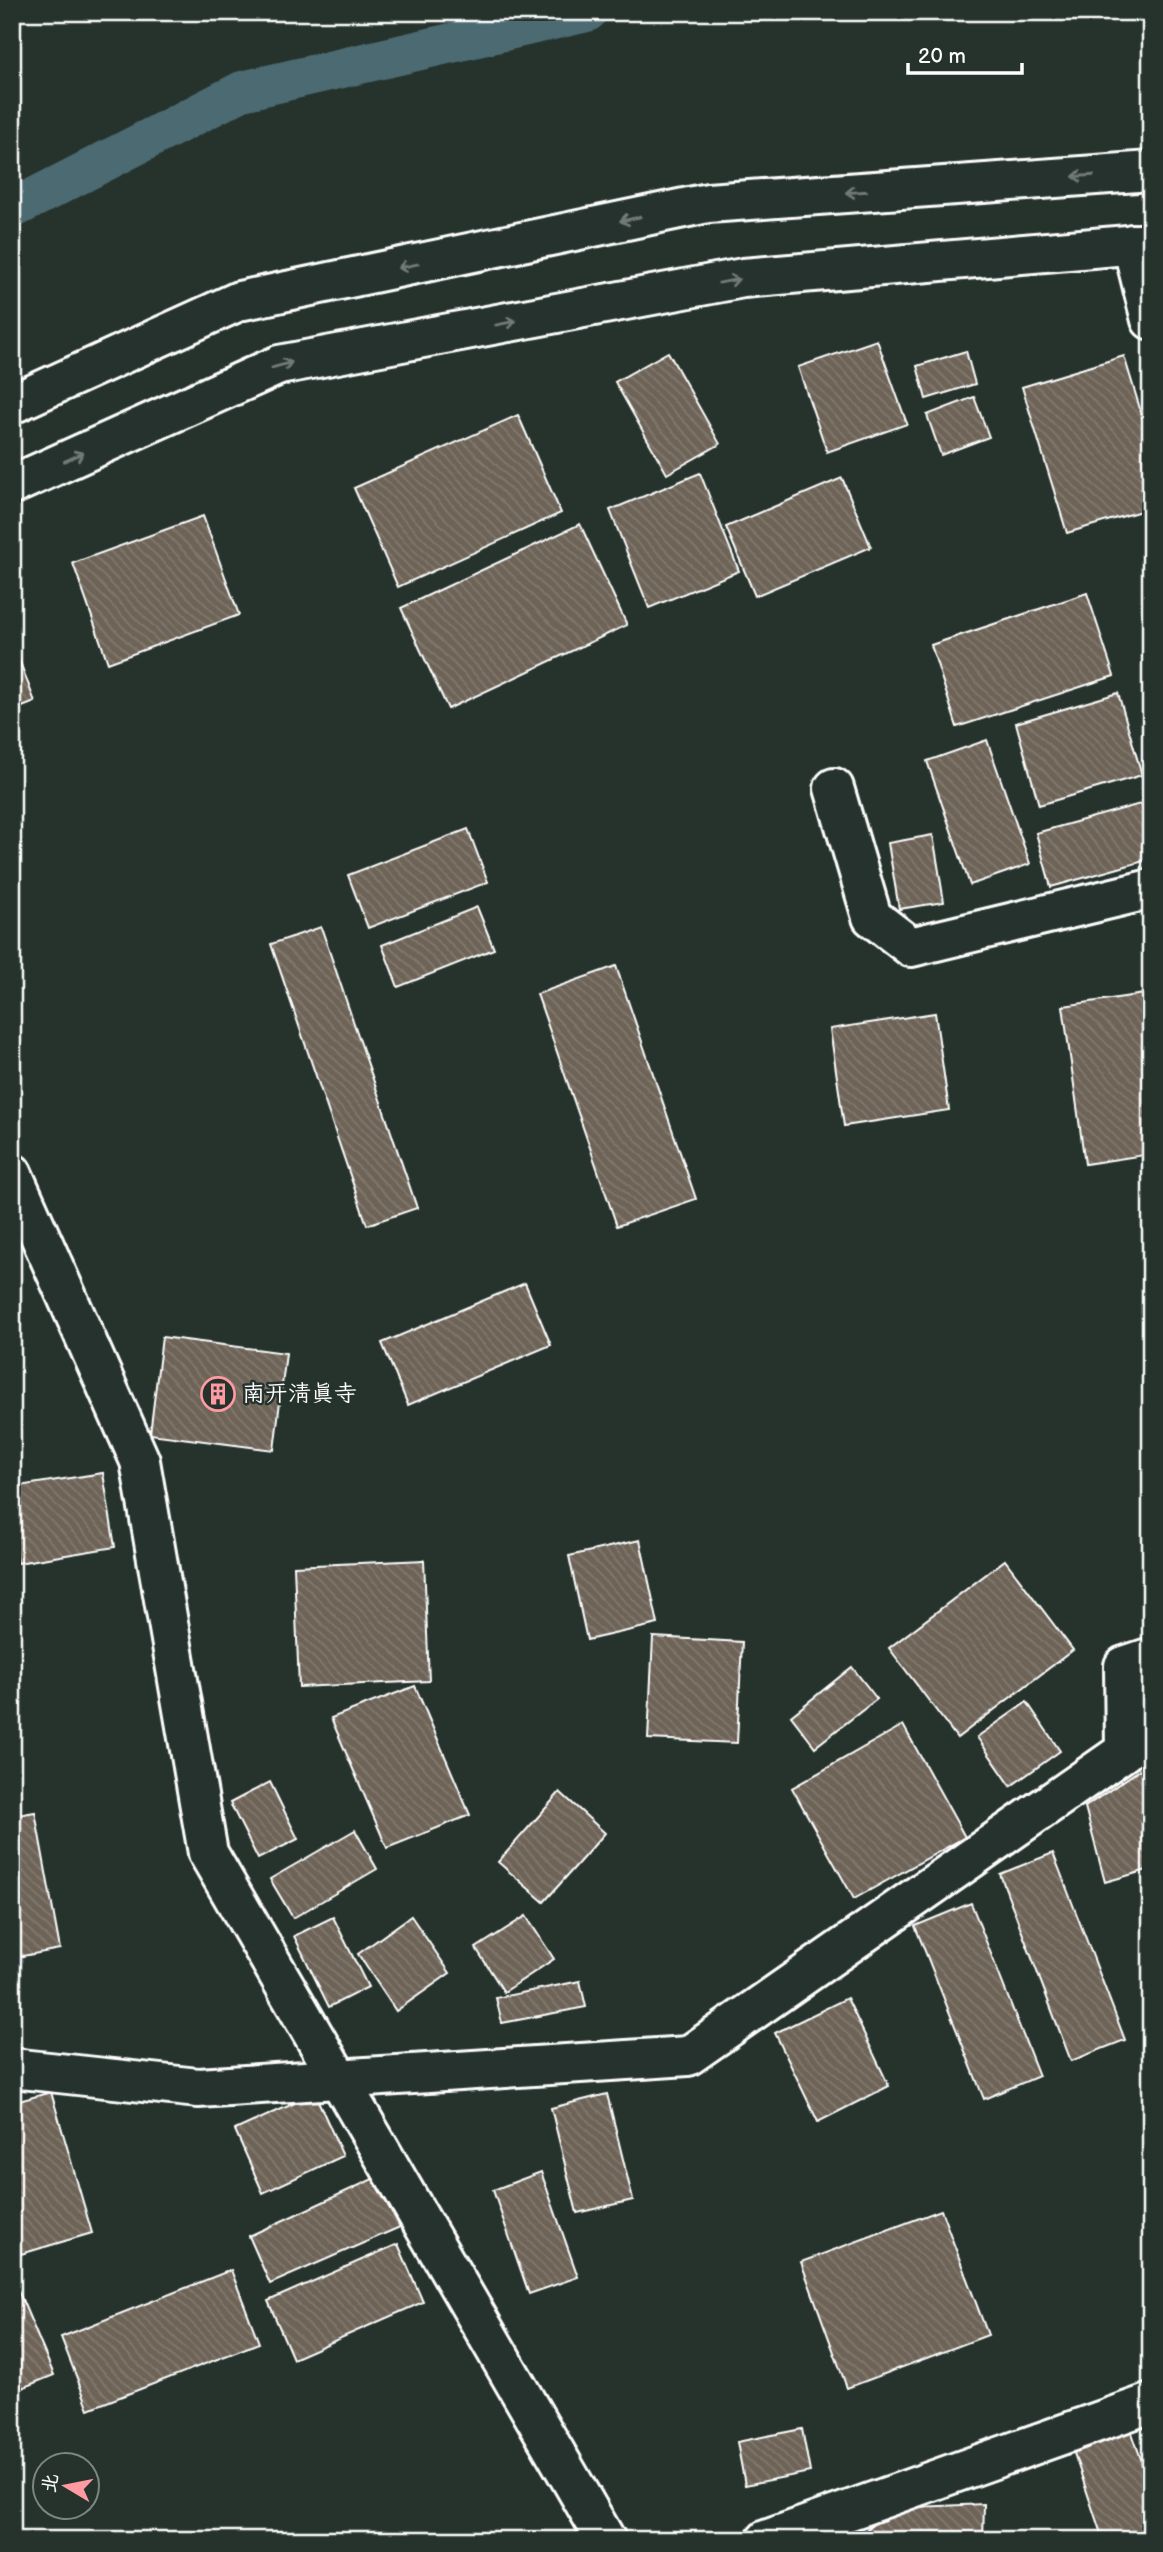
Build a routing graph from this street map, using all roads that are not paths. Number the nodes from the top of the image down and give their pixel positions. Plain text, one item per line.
1 (1151, 171) edge
2 (1142, 244) edge
3 (1151, 320) edge
4 (12, 404) edge
5 (12, 485) edge
6 (834, 789) dead end
7 (1151, 889) edge
8 (12, 1173) edge
9 (1151, 1657) edge
10 (12, 2068) edge
11 (338, 2078) junction
12 (1151, 2403) edge
13 (606, 2540) edge
14 (766, 2540) edge

1 -> 4 street
2 - 3 street
5 -> 2 street
6 - 7 street
8 - 11 street
9 - 11 street
10 - 11 street
11 - 13 street
12 - 14 street

